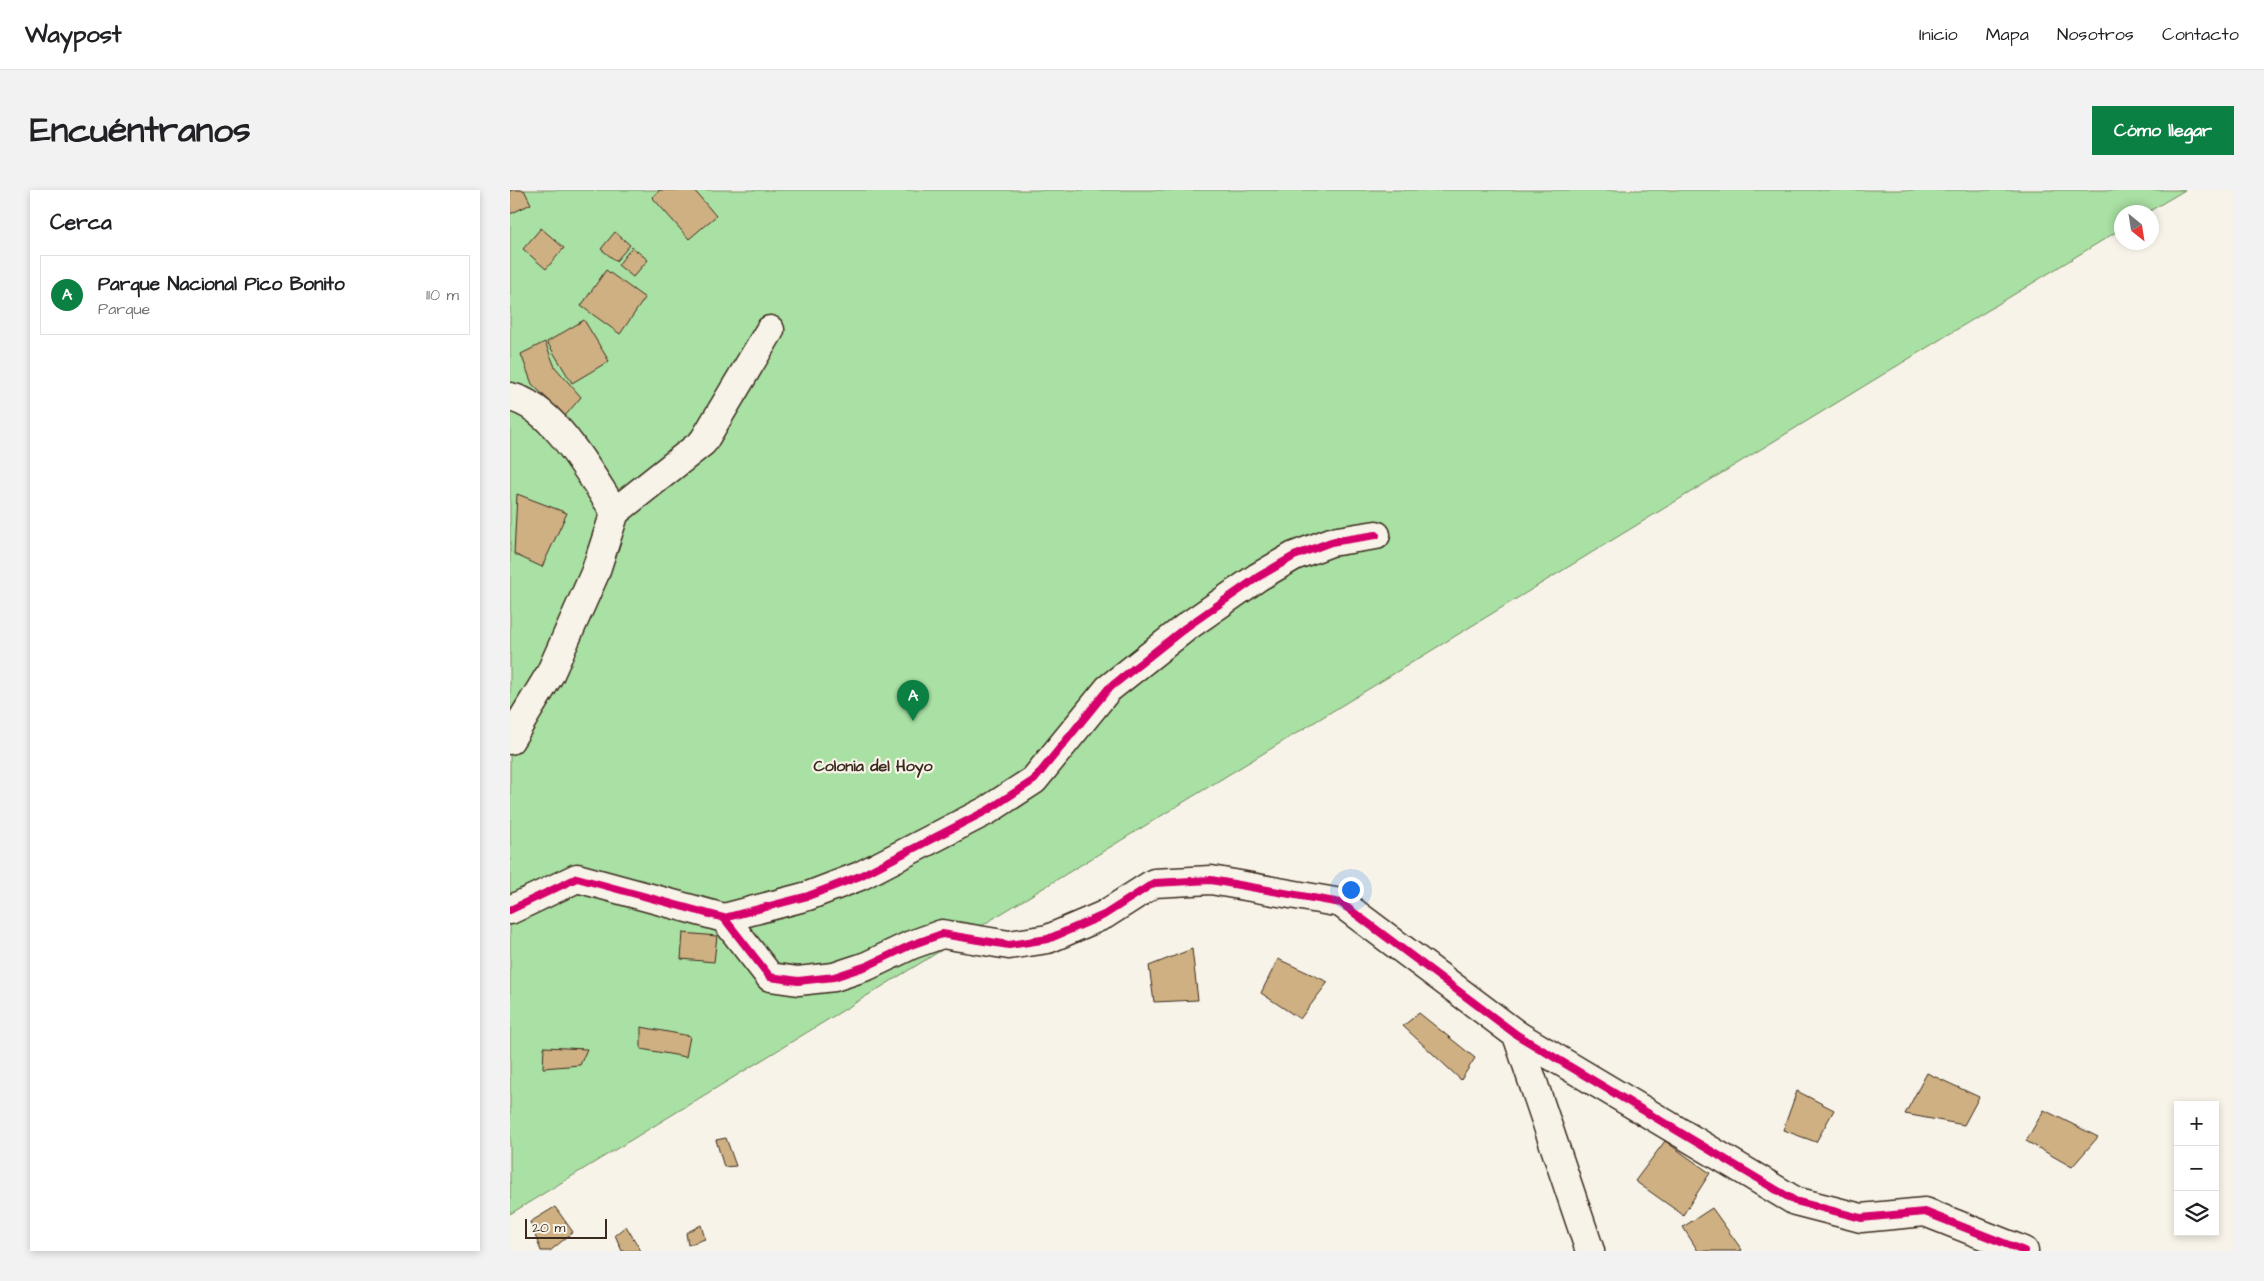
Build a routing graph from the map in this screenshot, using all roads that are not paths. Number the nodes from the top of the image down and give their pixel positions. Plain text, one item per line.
1 (770, 330) dead end
2 (510, 397) edge
3 (616, 512) junction
4 (1376, 535) dead end
5 (510, 740) edge
6 (510, 910) edge
7 (724, 918) junction
8 (1517, 1035) junction
9 (1590, 1251) edge
10 (2024, 1251) edge

1 - 3 street
2 - 3 street
3 - 5 street
4 - 7 street
6 - 7 street
7 - 8 street
8 - 9 street
8 - 10 street

